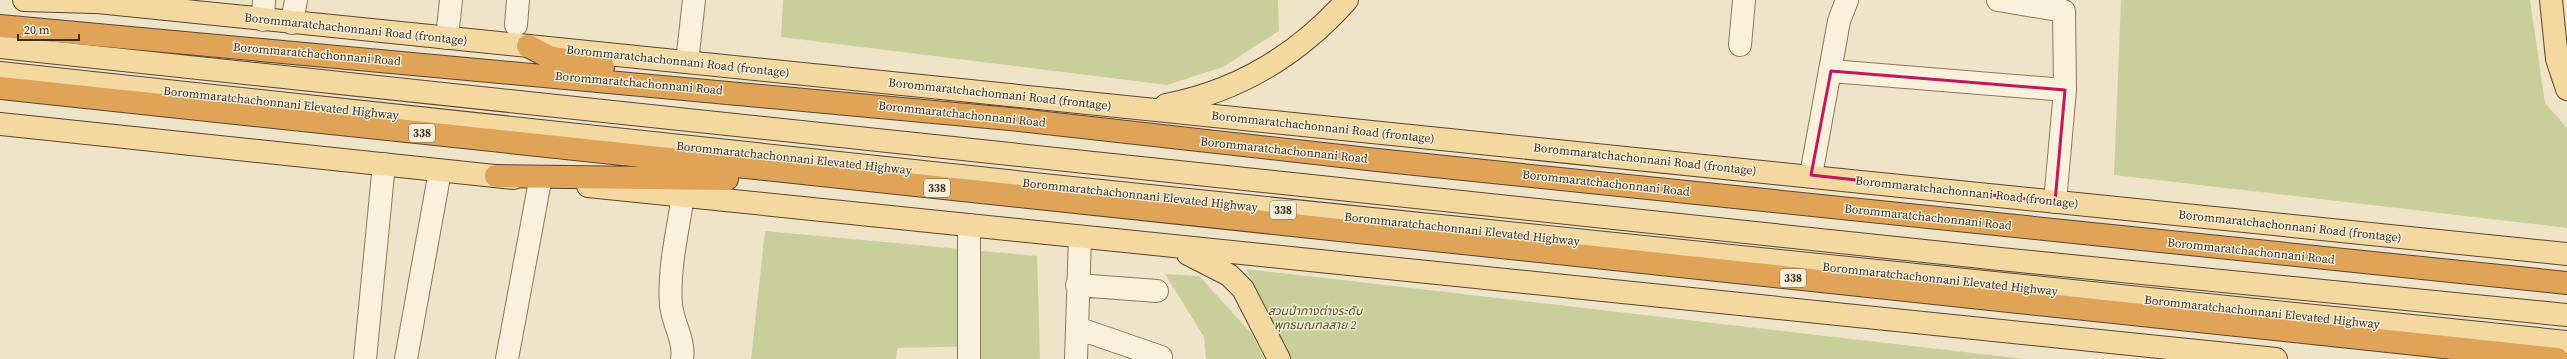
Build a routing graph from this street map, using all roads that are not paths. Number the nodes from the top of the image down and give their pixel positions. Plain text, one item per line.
1 (24, 0) edge
2 (296, 0) edge
3 (451, 0) edge
4 (518, 0) edge
5 (694, 0) edge
6 (1347, 0) edge
7 (1744, 0) edge
8 (1847, 0) edge
9 (1998, 0) edge
10 (2551, 0) edge
11 (86, 1) edge
12 (2064, 6) edge
13 (264, 10) edge
14 (292, 23) junction
15 (516, 25) dead end
16 (0, 26) edge
17 (447, 38) junction
18 (1740, 45) dead end
19 (528, 46) junction
20 (0, 47) edge
21 (687, 62) junction
22 (1831, 71) junction
23 (0, 73) edge
24 (0, 88) edge
25 (2567, 89) edge
26 (2066, 90) junction
27 (830, 101) junction
28 (1144, 109) junction
29 (0, 124) edge
30 (384, 164) junction
31 (440, 171) junction
32 (1811, 175) junction
33 (496, 176) junction
34 (844, 178) junction
35 (540, 181) junction
36 (683, 195) junction
37 (2055, 202) junction
38 (969, 225) junction
39 (1080, 237) junction
40 (1173, 247) junction
41 (2567, 254) edge
42 (2567, 283) edge
43 (1077, 285) junction
44 (1157, 292) dead end
45 (2567, 315) edge
46 (1077, 328) junction
47 (2567, 342) edge
48 (1160, 357) dead end
49 (364, 359) edge
50 (406, 359) edge
51 (507, 359) edge
52 (682, 359) edge
53 (969, 359) edge
54 (1076, 359) edge
55 (1279, 359) edge
56 (2276, 359) edge
57 (2557, 359) edge

1 - 11 main road, Borommaratchachonnani Road (frontage)
2 - 14 street
3 - 17 street
4 - 15 street
5 - 21 street
6 - 28 main road
7 - 18 street
8 - 22 street
9 - 12 street
10 - 25 main road
11 - 13 main road, Borommaratchachonnani Road (frontage)
12 - 26 street
13 - 14 main road, Borommaratchachonnani Road (frontage)
14 - 17 main road, Borommaratchachonnani Road (frontage)
16 - 27 highway, Borommaratchachonnani Road
17 - 19 main road, Borommaratchachonnani Road (frontage)
19 - 21 main road, Borommaratchachonnani Road (frontage)
19 - 27 highway
20 - 45 main road, Borommaratchachonnani Elevated Highway / 338
21 - 28 main road, Borommaratchachonnani Road (frontage)
22 - 26 street
22 - 32 street
23 - 47 main road, Borommaratchachonnani Elevated Highway / 338
24 - 34 highway, 338
26 - 37 street
27 - 42 highway, Borommaratchachonnani Road
28 - 32 main road, Borommaratchachonnani Road (frontage)
29 - 30 main road
30 - 31 main road
30 - 49 street
31 - 33 main road
31 - 50 street
32 - 37 main road, Borommaratchachonnani Road (frontage)
33 - 34 highway
33 - 35 main road
34 - 57 highway, 338
35 - 36 main road
35 - 51 street
36 - 38 main road
36 - 52 street
37 - 41 main road, Borommaratchachonnani Road (frontage)
38 - 39 main road
38 - 53 street
39 - 40 main road
39 - 43 street
40 - 55 main road
40 - 56 main road
43 - 44 street
43 - 46 street
46 - 48 street
46 - 54 street

